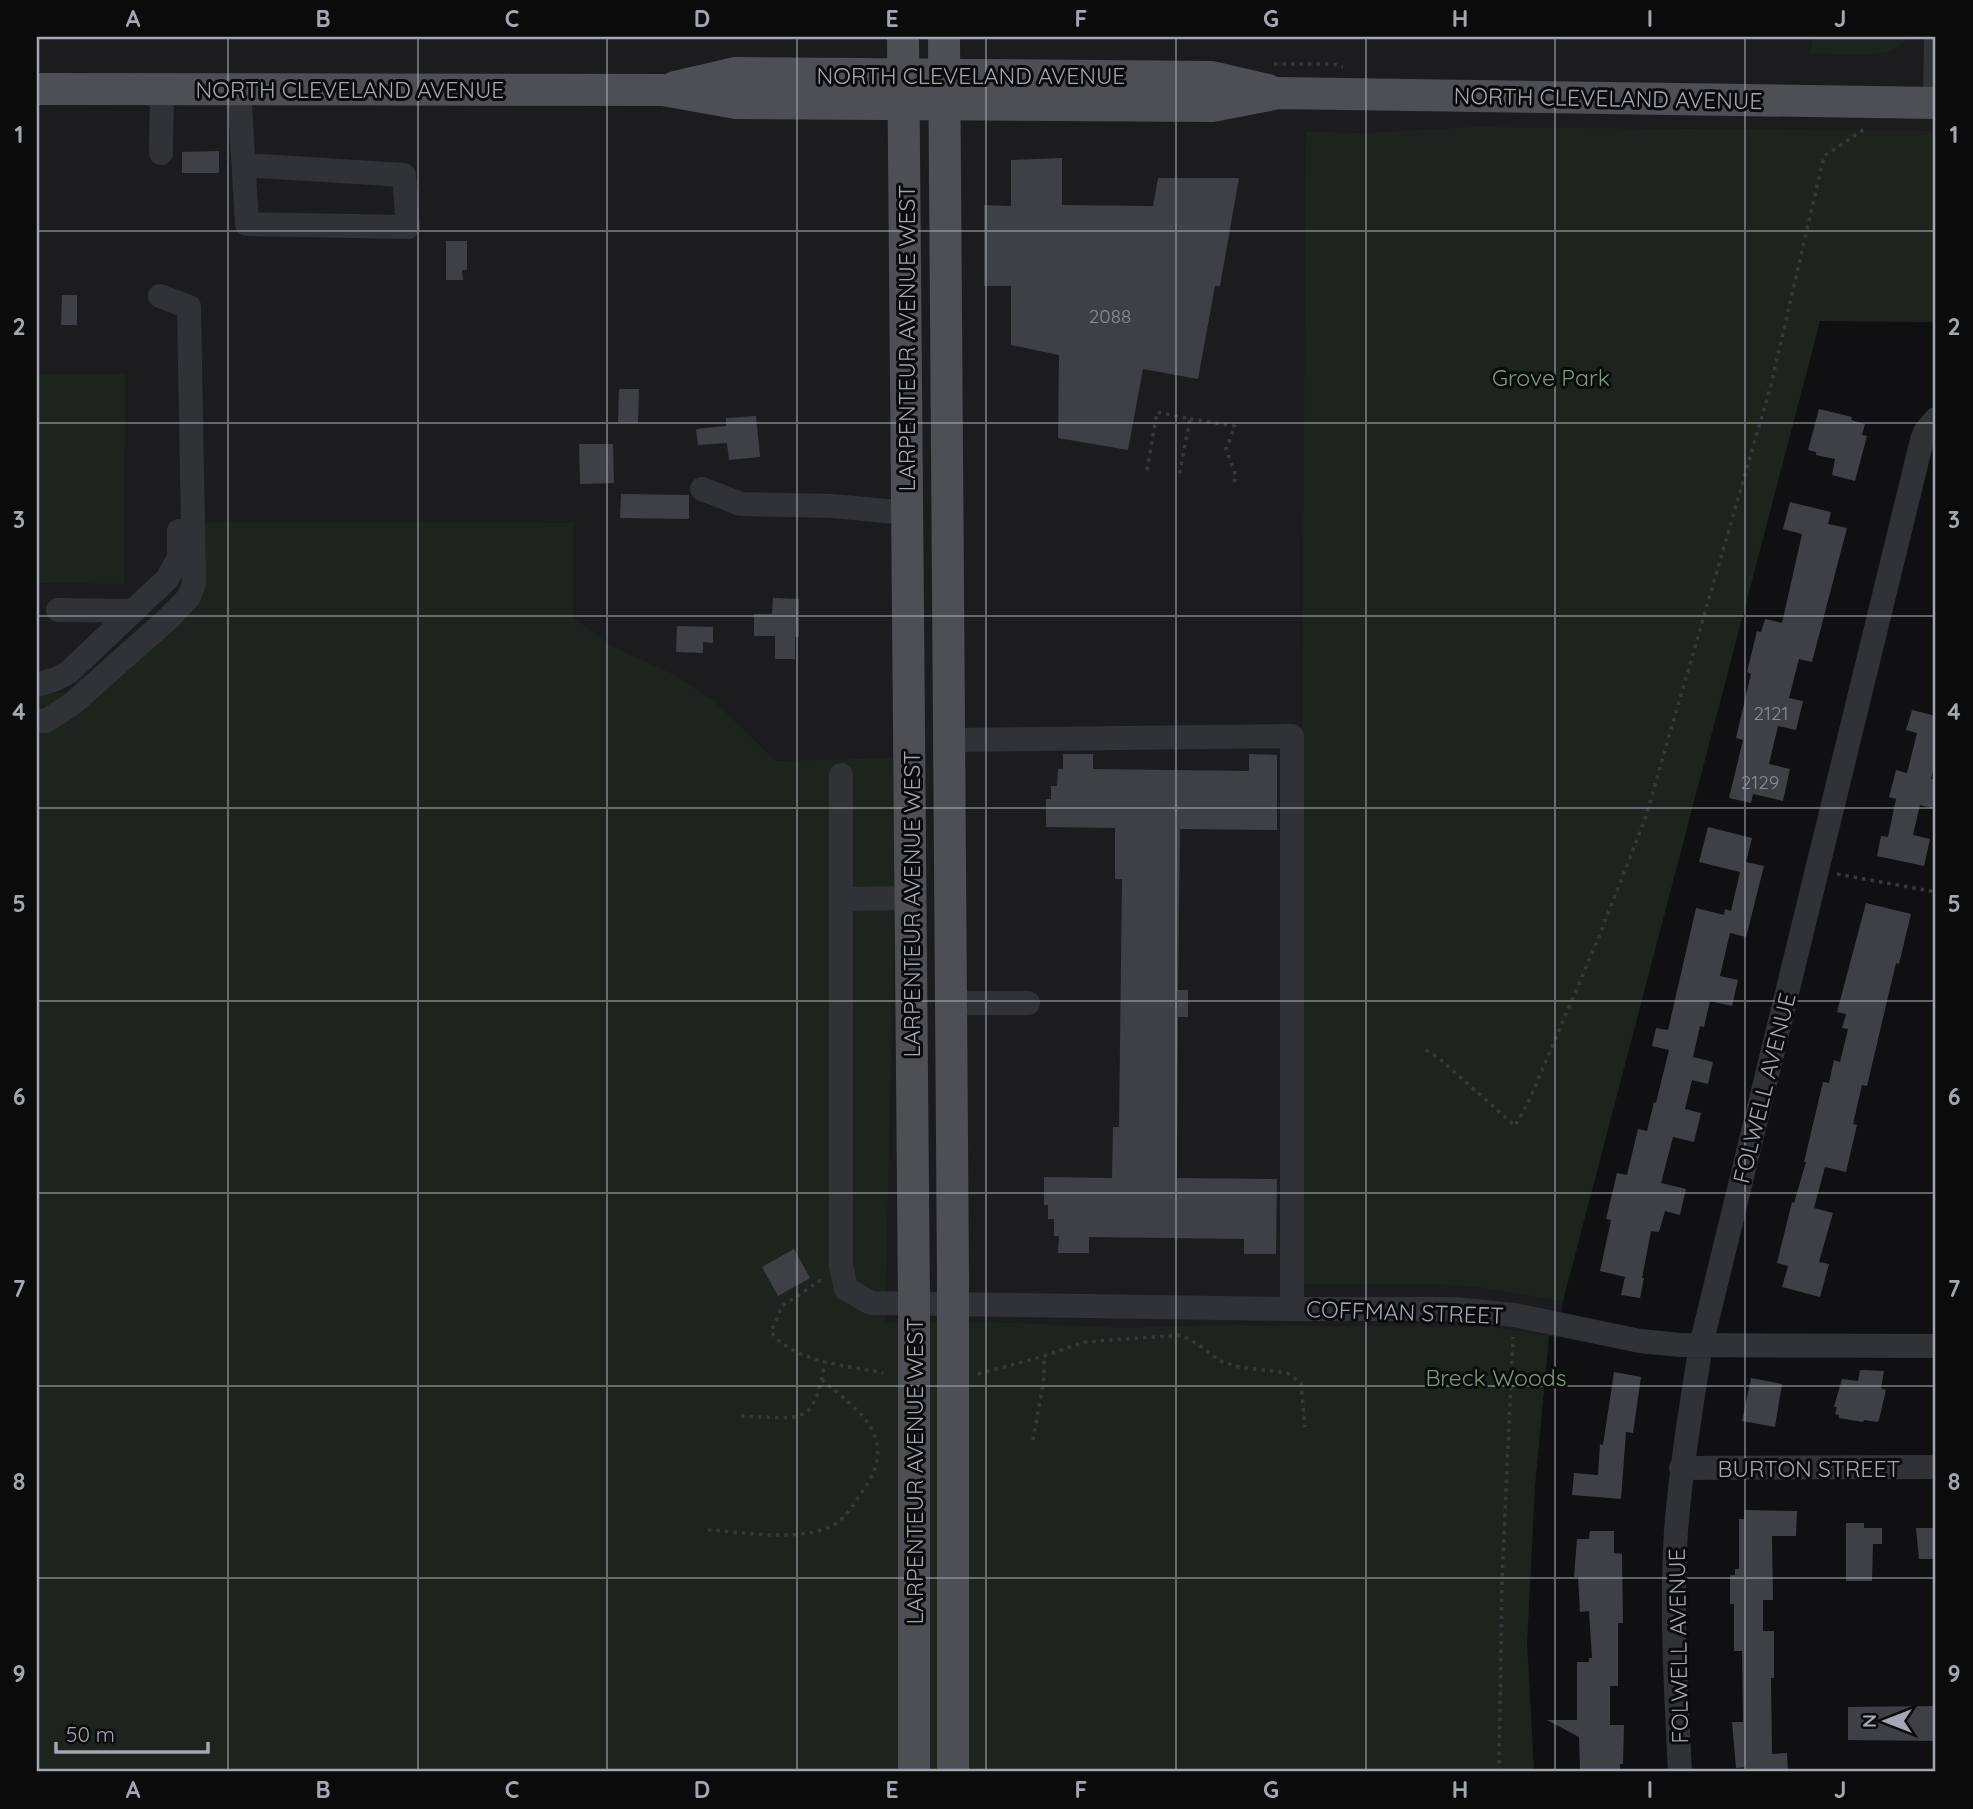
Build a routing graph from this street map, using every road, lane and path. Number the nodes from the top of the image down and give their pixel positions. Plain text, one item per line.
1 (904, 37) edge
2 (944, 37) edge
3 (1936, 37) edge
4 (37, 89) edge
5 (162, 89) junction
6 (239, 89) junction
7 (904, 89) junction
8 (945, 89) junction
9 (1936, 103) edge
10 (1867, 128) dead end
11 (161, 153) dead end
12 (244, 165) junction
13 (1190, 419) junction
14 (1936, 419) edge
15 (1147, 470) dead end
16 (1179, 476) dead end
17 (1233, 486) dead end
18 (702, 489) dead end
19 (907, 527) junction
20 (948, 539) junction
21 (58, 610) dead end
22 (133, 611) junction
23 (37, 685) edge
24 (37, 721) edge
25 (949, 740) junction
26 (841, 775) dead end
27 (1818, 870) junction
28 (1936, 892) edge
29 (911, 898) junction
30 (841, 899) junction
31 (951, 1003) junction
32 (1028, 1003) dead end
33 (1426, 1050) dead end
34 (841, 1266) junction
35 (914, 1304) junction
36 (953, 1304) junction
37 (1292, 1309) junction
38 (1514, 1315) junction
39 (1701, 1345) junction
40 (1936, 1346) edge
41 (1044, 1356) junction
42 (825, 1361) junction
43 (883, 1373) dead end
44 (972, 1375) dead end
45 (822, 1380) junction
46 (740, 1416) dead end
47 (1305, 1427) dead end
48 (1033, 1440) dead end
49 (1936, 1467) edge
50 (1681, 1468) junction
51 (708, 1530) dead end
52 (914, 1772) edge
53 (953, 1772) edge
54 (1499, 1772) edge
55 (1680, 1772) edge

1 - 7 main road, LARPENTEUR AVENUE WEST
2 - 8 main road, LARPENTEUR AVENUE WEST
3 - 9 street
4 - 5 main road, NORTH CLEVELAND AVENUE
5 - 6 main road, NORTH CLEVELAND AVENUE
5 - 11 street
6 - 7 main road, NORTH CLEVELAND AVENUE
6 - 12 street
7 - 8 main road, NORTH CLEVELAND AVENUE
7 - 19 main road, LARPENTEUR AVENUE WEST
8 - 9 main road, NORTH CLEVELAND AVENUE
8 - 20 main road, LARPENTEUR AVENUE WEST
10 - 33 path
12 - 12 street
13 - 15 path
13 - 16 path
13 - 17 path
14 - 27 street, FOLWELL AVENUE
18 - 19 street
19 - 20 main road
19 - 29 main road, LARPENTEUR AVENUE WEST
20 - 25 main road, LARPENTEUR AVENUE WEST
21 - 22 street
22 - 23 street
22 - 24 street
25 - 31 main road, LARPENTEUR AVENUE WEST
25 - 37 street
26 - 30 street
27 - 28 path
27 - 39 street, FOLWELL AVENUE
29 - 30 street
29 - 35 main road, LARPENTEUR AVENUE WEST
30 - 34 street
31 - 32 street
31 - 36 main road, LARPENTEUR AVENUE WEST
34 - 35 street, COFFMAN STREET
34 - 42 path
35 - 36 street, COFFMAN STREET
35 - 52 main road, LARPENTEUR AVENUE WEST
36 - 37 street, COFFMAN STREET
36 - 53 main road, LARPENTEUR AVENUE WEST
37 - 38 street, COFFMAN STREET
38 - 39 street, COFFMAN STREET
38 - 54 path
39 - 40 street, COFFMAN STREET
39 - 50 street, FOLWELL AVENUE
41 - 44 path
41 - 47 path
41 - 48 path
42 - 43 path
42 - 45 path
45 - 46 path
45 - 51 path
49 - 50 street, BURTON STREET
50 - 55 street, FOLWELL AVENUE

